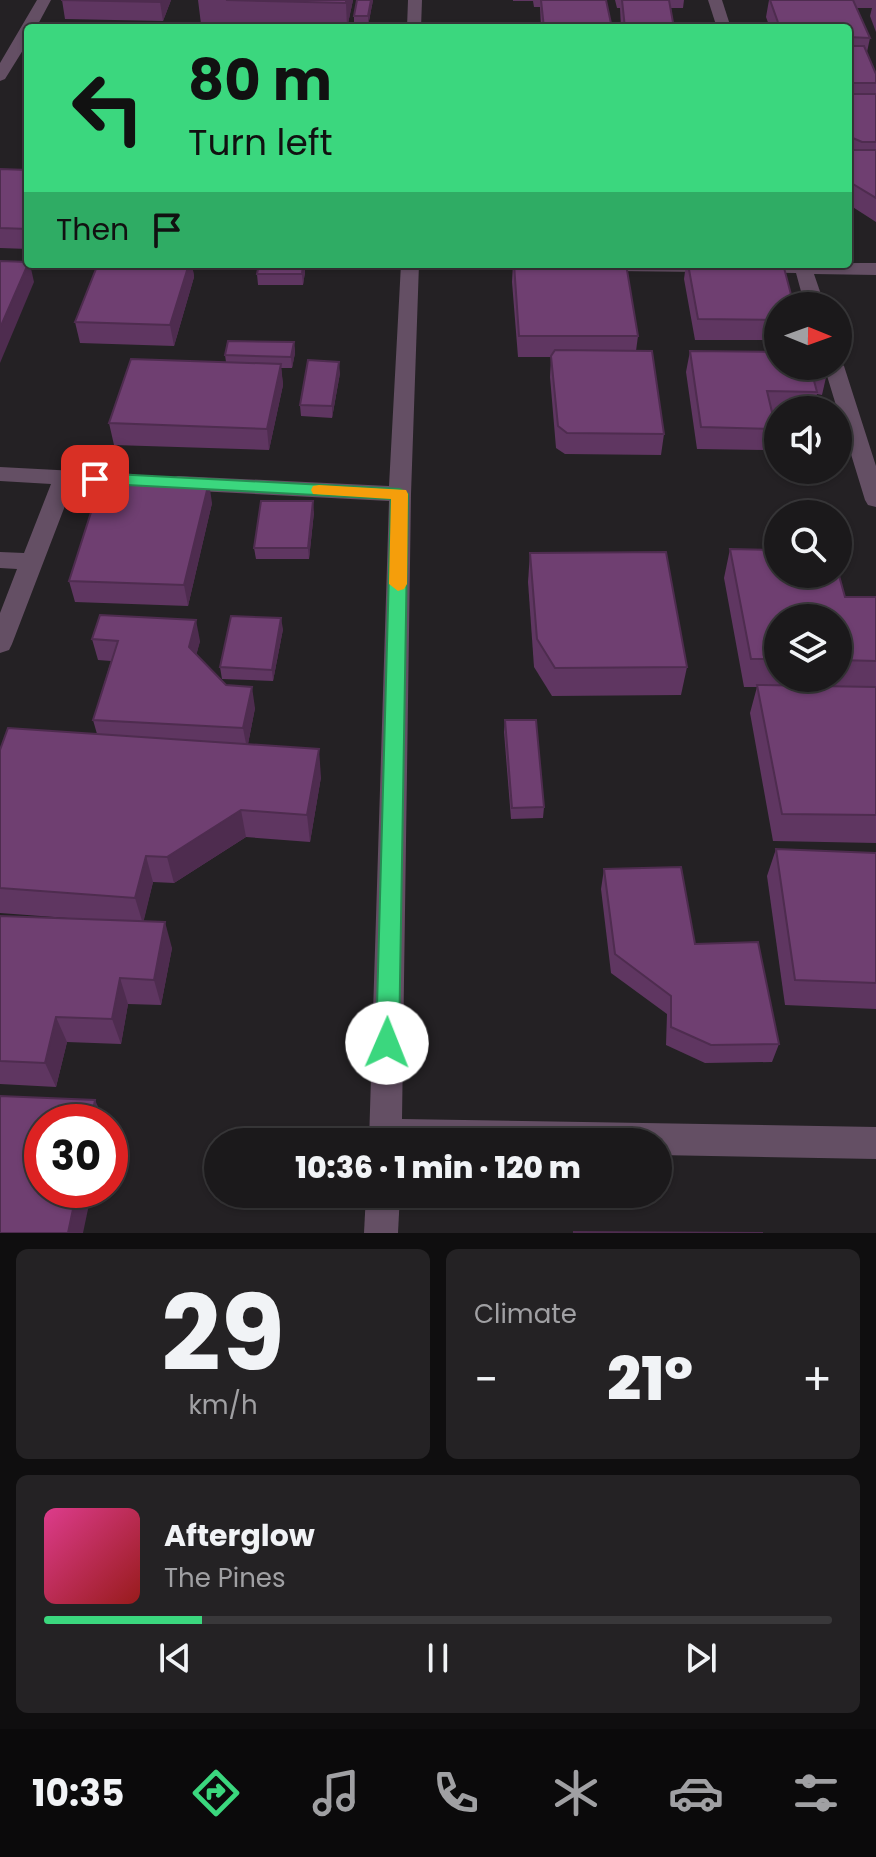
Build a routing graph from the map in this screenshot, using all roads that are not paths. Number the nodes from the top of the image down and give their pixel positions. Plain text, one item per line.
1 (44, 0) edge
2 (415, 0) edge
3 (715, 0) edge
4 (31, 24) edge
5 (414, 24) edge
6 (723, 24) edge
7 (24, 36) edge
8 (0, 76) edge
9 (410, 268) edge
10 (804, 268) edge
11 (852, 268) edge
12 (876, 269) edge
13 (811, 292) edge
14 (838, 380) edge
15 (0, 474) edge
16 (65, 477) junction
17 (400, 494) junction
18 (876, 500) edge
19 (0, 560) edge
20 (30, 562) junction
21 (0, 644) edge
22 (385, 1128) edge
23 (672, 1141) edge
24 (876, 1143) edge
25 (382, 1208) edge
26 (381, 1233) edge

1 - 4 street
2 - 5 street
3 - 6 street
7 - 8 street
9 - 17 street
10 - 13 street
11 - 12 street
14 - 18 street
15 - 16 street
16 - 17 street
16 - 20 street
17 - 22 street
19 - 20 street
20 - 21 street
23 - 24 street
25 - 26 street

